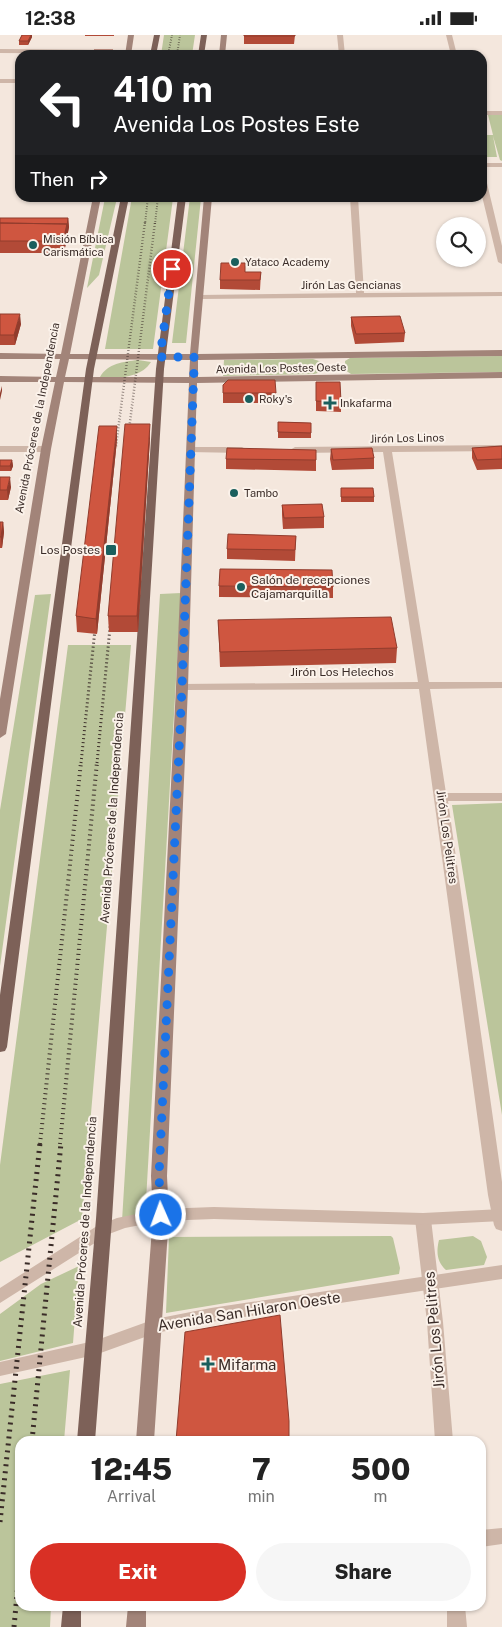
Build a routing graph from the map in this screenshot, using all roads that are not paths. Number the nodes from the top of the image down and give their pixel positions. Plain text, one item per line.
1 (131, 35) edge
2 (157, 35) edge
3 (204, 35) edge
4 (224, 35) edge
5 (340, 35) edge
6 (449, 35) edge
7 (128, 50) edge
8 (154, 50) edge
9 (202, 50) edge
10 (222, 50) edge
11 (342, 50) edge
12 (453, 50) edge
13 (0, 51) edge
14 (15, 51) edge
15 (0, 81) edge
16 (15, 81) edge
17 (487, 113) edge
18 (502, 113) edge
19 (487, 165) edge
20 (502, 165) edge
21 (487, 200) edge
22 (96, 202) edge
23 (124, 202) edge
24 (181, 202) edge
25 (208, 202) edge
26 (354, 202) edge
27 (502, 262) edge
28 (502, 294) edge
29 (360, 296) junction
30 (200, 297) junction
31 (502, 353) edge
32 (0, 356) edge
33 (64, 357) junction
34 (93, 357) junction
35 (160, 357) junction
36 (194, 357) junction
37 (332, 362) junction
38 (502, 375) edge
39 (337, 378) junction
40 (0, 379) edge
41 (60, 380) junction
42 (89, 380) junction
43 (159, 380) junction
44 (193, 380) junction
45 (502, 448) edge
46 (0, 449) edge
47 (46, 449) junction
48 (387, 449) junction
49 (192, 450) junction
50 (250, 450) edge
51 (290, 450) edge
52 (502, 685) edge
53 (426, 686) junction
54 (182, 687) junction
55 (0, 734) edge
56 (442, 797) junction
57 (502, 797) edge
58 (0, 1047) edge
59 (161, 1215) junction
60 (501, 1218) edge
61 (423, 1219) junction
62 (103, 1230) junction
63 (502, 1272) edge
64 (430, 1283) junction
65 (0, 1296) edge
66 (154, 1326) junction
67 (95, 1348) junction
68 (0, 1369) edge
69 (86, 1436) edge
70 (145, 1436) edge
71 (444, 1436) edge
72 (502, 1536) edge
73 (486, 1538) edge
74 (72, 1611) edge
75 (137, 1611) edge
76 (456, 1611) edge
77 (70, 1627) edge
78 (136, 1627) edge
79 (457, 1627) edge

1 - 7 main road
2 - 8 main road
3 - 9 main road
4 - 10 main road
5 - 11 street
6 - 12 street
13 - 14 street
15 - 16 street
17 - 18 street
19 - 20 street
21 - 27 street
22 - 33 main road, Avenida Próceres de la Independencia
23 - 34 main road
24 - 35 main road, Avenida Próceres de la Independencia
25 - 30 main road
26 - 29 street
28 - 29 street, Jirón Las Gencianas
29 - 30 street, Jirón Las Gencianas
30 - 36 main road
31 - 37 main road, Avenida Los Postes Oeste
32 - 33 main road, Avenida Los Postes Oeste
33 - 34 main road, Avenida Los Postes Oeste
33 - 41 main road, Avenida Próceres de la Independencia
34 - 35 main road, Avenida Los Postes Oeste
34 - 42 main road
35 - 36 main road, Avenida Los Postes Oeste
35 - 43 main road, Avenida Próceres de la Independencia
36 - 37 main road, Avenida Los Postes Oeste
36 - 44 main road
37 - 39 main road
38 - 39 main road, Avenida Los Postes Oeste
39 - 44 main road, Avenida Los Postes Oeste
40 - 41 main road, Avenida Los Postes Oeste
41 - 42 main road, Avenida Los Postes Oeste
41 - 47 main road, Avenida Próceres de la Independencia
42 - 43 main road, Avenida Los Postes Oeste
42 - 58 main road
43 - 44 main road, Avenida Los Postes Oeste
43 - 62 main road, Avenida Próceres de la Independencia
44 - 49 main road
45 - 48 street, Jirón Los Linos
46 - 47 street
47 - 55 main road, Avenida Próceres de la Independencia
48 - 51 street, Jirón Los Linos
48 - 53 street, Jirón Los Pelitres
49 - 50 street
49 - 54 main road
52 - 53 street, Jirón Los Helechos
53 - 54 street, Jirón Los Helechos
53 - 56 street, Jirón Los Pelitres
54 - 59 main road
56 - 57 street
56 - 60 street, Jirón Los Pelitres
59 - 61 street
59 - 62 street
59 - 66 main road
60 - 61 street
61 - 64 street, Jirón Los Pelitres
62 - 65 street
62 - 67 main road, Avenida Próceres de la Independencia
63 - 64 street, Avenida San Hilaron Oeste
64 - 66 street, Avenida San Hilaron Oeste
64 - 71 street, Jirón Los Pelitres
66 - 67 street, Avenida San Hilaron Oeste
66 - 70 main road
67 - 68 street, Avenida San Hilaron Oeste
67 - 69 main road, Avenida Próceres de la Independencia
72 - 73 street
74 - 77 main road
75 - 78 main road
76 - 79 street

